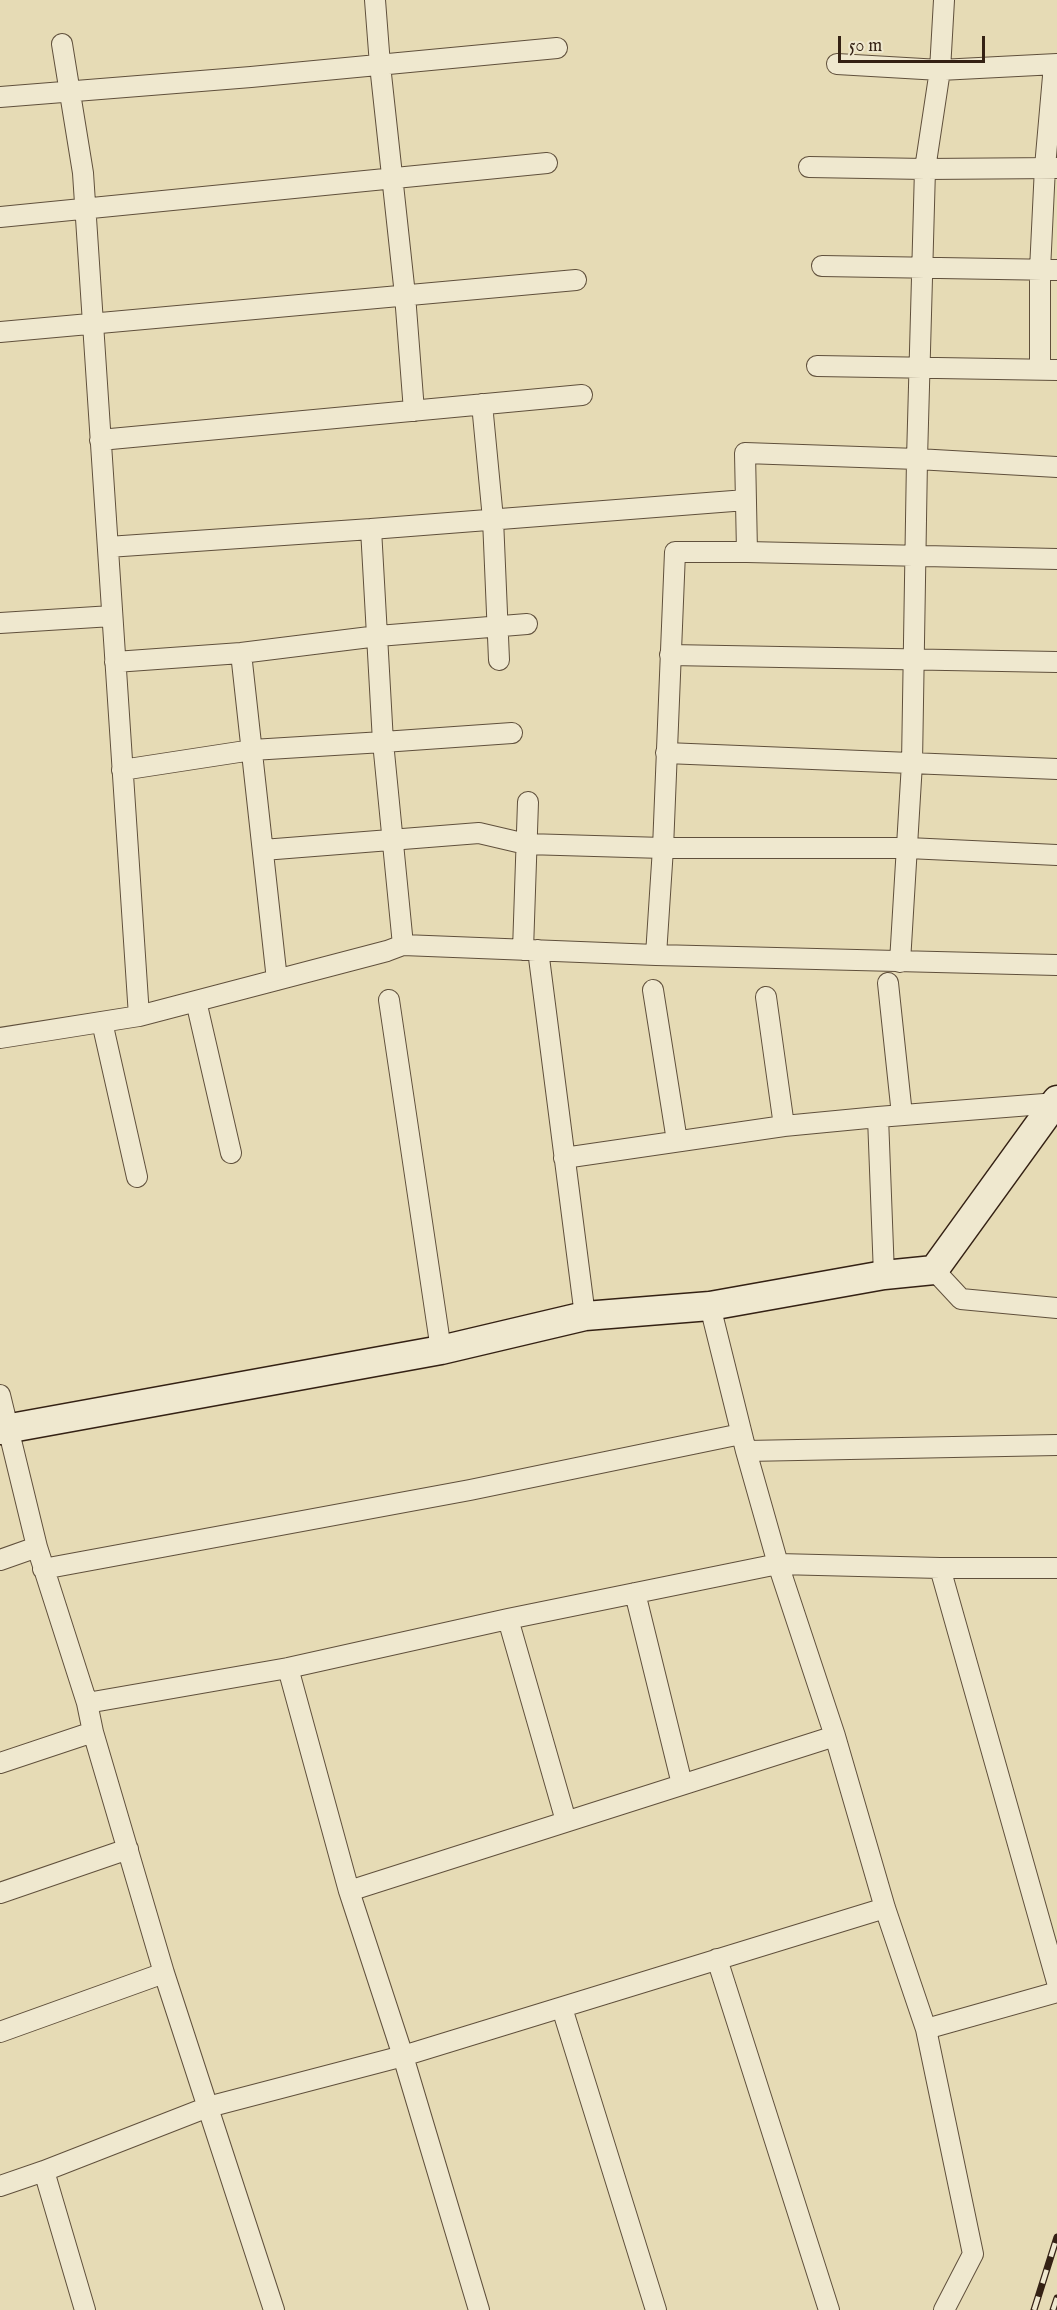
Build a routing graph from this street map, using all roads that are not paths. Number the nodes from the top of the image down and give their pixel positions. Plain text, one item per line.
1 (375, 0) edge
2 (944, 0) edge
3 (62, 44) dead end
4 (557, 48) dead end
5 (837, 64) dead end
6 (1055, 64) edge
7 (380, 65) junction
8 (940, 70) junction
9 (70, 91) junction
10 (0, 98) edge
11 (547, 163) dead end
12 (809, 167) dead end
13 (1051, 167) edge
14 (926, 170) junction
15 (392, 178) junction
16 (85, 209) junction
17 (0, 217) edge
18 (822, 266) dead end
19 (922, 268) junction
20 (1049, 270) edge
21 (576, 280) dead end
22 (405, 295) junction
23 (93, 322) junction
24 (0, 332) edge
25 (816, 366) dead end
26 (921, 367) junction
27 (1048, 369) edge
28 (582, 395) dead end
29 (482, 404) junction
30 (414, 411) junction
31 (100, 440) junction
32 (916, 459) junction
33 (1057, 467) edge
34 (746, 500) junction
35 (493, 519) junction
36 (371, 529) junction
37 (108, 547) junction
38 (747, 552) junction
39 (916, 558) junction
40 (1057, 559) edge
41 (112, 616) junction
42 (0, 622) edge
43 (527, 624) dead end
44 (498, 626) junction
45 (378, 636) junction
46 (241, 653) junction
47 (670, 655) junction
48 (499, 660) dead end
49 (912, 661) junction
50 (1057, 662) edge
51 (115, 663) junction
52 (512, 733) dead end
53 (383, 742) junction
54 (252, 750) junction
55 (666, 753) junction
56 (912, 764) junction
57 (1057, 769) edge
58 (122, 770) junction
59 (528, 802) dead end
60 (392, 838) junction
61 (526, 844) junction
62 (663, 848) junction
63 (908, 848) junction
64 (263, 850) junction
65 (1057, 855) edge
66 (404, 945) junction
67 (530, 950) junction
68 (656, 955) junction
69 (900, 962) junction
70 (1057, 965) edge
71 (277, 980) junction
72 (888, 983) dead end
73 (653, 990) dead end
74 (766, 997) dead end
75 (389, 1000) dead end
76 (196, 1001) junction
77 (139, 1016) junction
78 (102, 1022) junction
79 (0, 1038) edge
80 (1056, 1102) edge
81 (902, 1115) junction
82 (878, 1117) junction
83 (784, 1126) junction
84 (677, 1141) junction
85 (231, 1153) dead end
86 (564, 1158) junction
87 (137, 1177) dead end
88 (934, 1270) junction
89 (884, 1275) junction
90 (710, 1306) junction
91 (1057, 1308) edge
92 (585, 1316) junction
93 (441, 1350) junction
94 (0, 1395) edge
95 (4, 1429) edge
96 (743, 1442) junction
97 (1057, 1445) edge
98 (37, 1547) junction
99 (0, 1560) edge
100 (778, 1564) junction
101 (940, 1568) junction
102 (1057, 1568) edge
103 (43, 1569) junction
104 (635, 1593) junction
105 (507, 1619) junction
106 (288, 1668) junction
107 (87, 1702) junction
108 (93, 1732) junction
109 (835, 1736) junction
110 (0, 1763) edge
111 (682, 1784) junction
112 (566, 1821) junction
113 (128, 1849) junction
114 (349, 1891) junction
115 (0, 1893) edge
116 (885, 1908) junction
117 (717, 1959) junction
118 (164, 1973) junction
119 (1057, 1982) edge
120 (1057, 1992) edge
121 (562, 2008) junction
122 (926, 2029) junction
123 (0, 2032) edge
124 (403, 2056) junction
125 (208, 2107) junction
126 (44, 2171) junction
127 (0, 2186) edge
128 (85, 2310) edge
129 (274, 2310) edge
130 (479, 2310) edge
131 (656, 2310) edge
132 (829, 2310) edge
133 (944, 2310) edge

1 - 7 street
2 - 8 street
3 - 9 street
4 - 7 street
5 - 8 street
6 - 8 street
6 - 13 street
7 - 9 street
7 - 15 street
8 - 14 street
9 - 10 street
9 - 16 street
11 - 15 street
12 - 14 street
13 - 14 street
13 - 20 street
14 - 19 street
15 - 16 street
15 - 22 street
16 - 17 street
16 - 23 street
18 - 19 street
19 - 20 street
19 - 26 street
20 - 27 street
21 - 22 street
22 - 23 street
22 - 30 street
23 - 24 street
23 - 31 street
25 - 26 street
26 - 27 street
26 - 32 street
28 - 29 street
29 - 30 street
29 - 35 street
30 - 31 street
31 - 37 street
32 - 33 street
32 - 34 street
32 - 39 street
34 - 35 street
34 - 38 street
35 - 36 street
35 - 44 street
36 - 37 street
36 - 45 street
37 - 41 street
38 - 39 street
38 - 47 street
39 - 40 street
39 - 49 street
41 - 42 street
41 - 51 street
43 - 44 street
44 - 45 street
44 - 48 street
45 - 46 street
45 - 53 street
46 - 51 street
46 - 54 street
47 - 49 street
47 - 55 street
49 - 50 street
49 - 56 street
51 - 58 street
52 - 53 street
53 - 54 street
53 - 60 street
54 - 58 street
54 - 64 street
55 - 56 street
55 - 62 street
56 - 57 street
56 - 63 street
58 - 77 street
59 - 61 street
60 - 61 street
60 - 64 street
60 - 66 street
61 - 62 street
61 - 67 street
62 - 63 street
62 - 68 street
63 - 65 street
63 - 69 street
64 - 71 street
66 - 67 street
66 - 71 street
67 - 68 street
67 - 86 street
68 - 69 street
69 - 70 street
71 - 76 street
72 - 81 street
73 - 84 street
74 - 83 street
75 - 93 street
76 - 77 street
76 - 85 street
77 - 78 street
78 - 79 street
78 - 87 street
80 - 81 street
80 - 88 street
81 - 82 street
82 - 83 street
82 - 89 street
83 - 84 street
84 - 86 street
86 - 92 street
88 - 89 street
88 - 91 street
89 - 90 street
90 - 92 street
90 - 96 street
92 - 93 street
93 - 95 street
94 - 95 street
95 - 98 street
96 - 97 street
96 - 100 street
96 - 103 street
98 - 99 street
98 - 103 street
100 - 101 street
100 - 104 street
100 - 109 street
101 - 102 street
101 - 119 street
103 - 107 street
104 - 105 street
104 - 111 street
105 - 106 street
105 - 112 street
106 - 107 street
106 - 114 street
107 - 108 street
108 - 110 street
108 - 113 street
109 - 111 street
109 - 116 street
111 - 112 street
112 - 114 street
113 - 115 street
113 - 118 street
114 - 124 street
116 - 117 street
116 - 122 street
117 - 121 street
117 - 132 street
118 - 123 street
118 - 125 street
120 - 122 street
121 - 124 street
121 - 131 street
122 - 133 street
124 - 125 street
124 - 130 street
125 - 126 street
125 - 129 street
126 - 127 street
126 - 128 street

